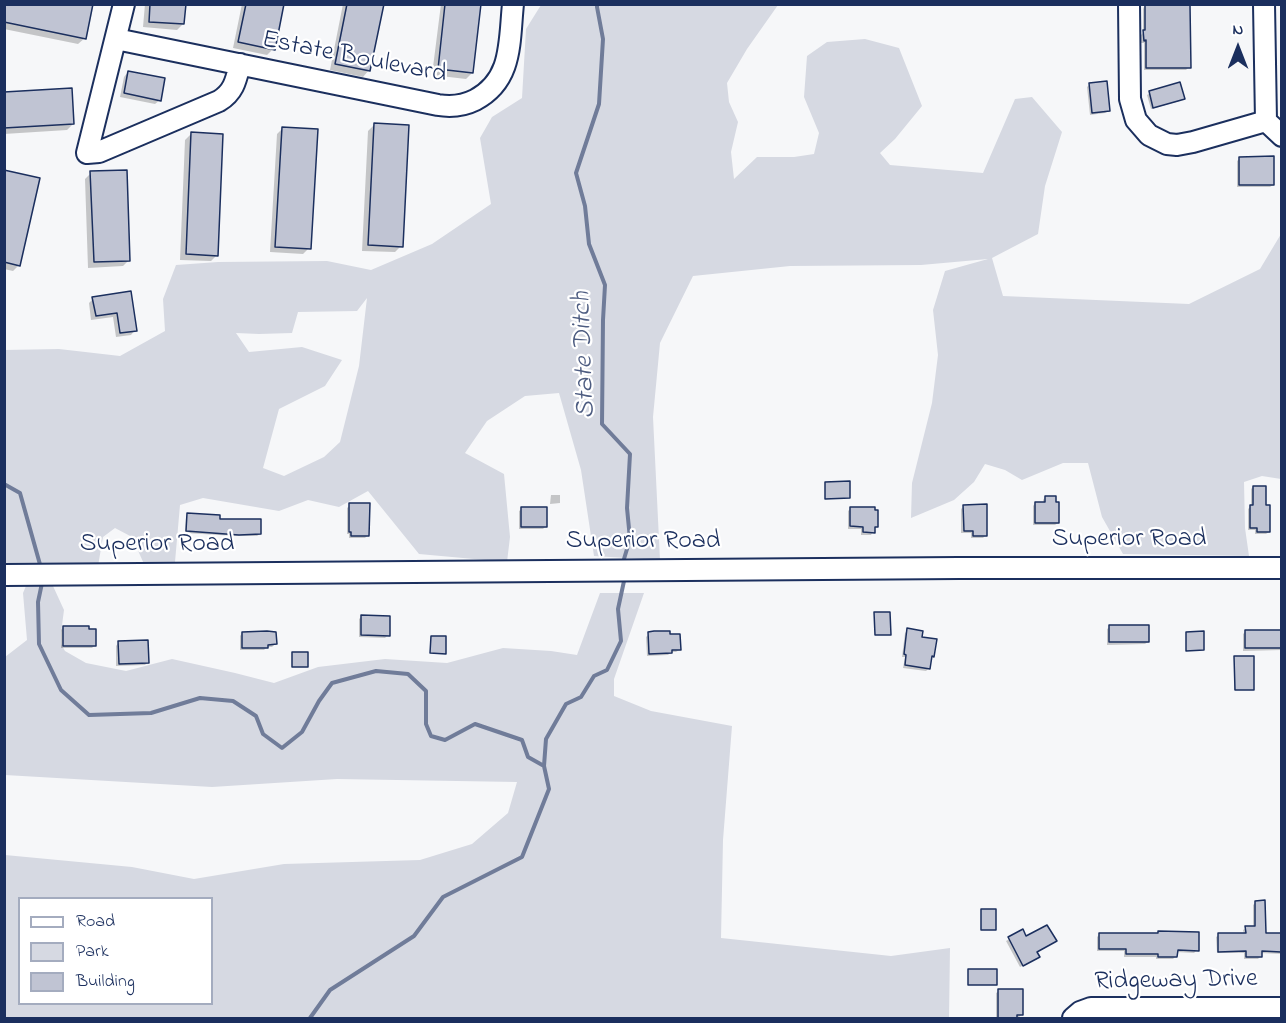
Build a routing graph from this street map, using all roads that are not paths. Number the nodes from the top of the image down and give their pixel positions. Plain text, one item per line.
1 (124, 4) edge
2 (513, 4) edge
3 (1129, 4) edge
4 (1264, 4) edge
5 (116, 39) junction
6 (240, 64) junction
7 (1266, 121) junction
8 (1281, 136) edge
9 (1281, 568) edge
10 (4, 574) edge
11 (1281, 1008) edge
12 (1074, 1018) edge

1 - 5 street
2 - 6 street, Estate Boulevard
3 - 7 street
4 - 7 street
5 - 6 street, Estate Boulevard
5 - 6 street
7 - 8 street
9 - 10 street, Superior Road
11 - 12 street, Ridgeway Drive

